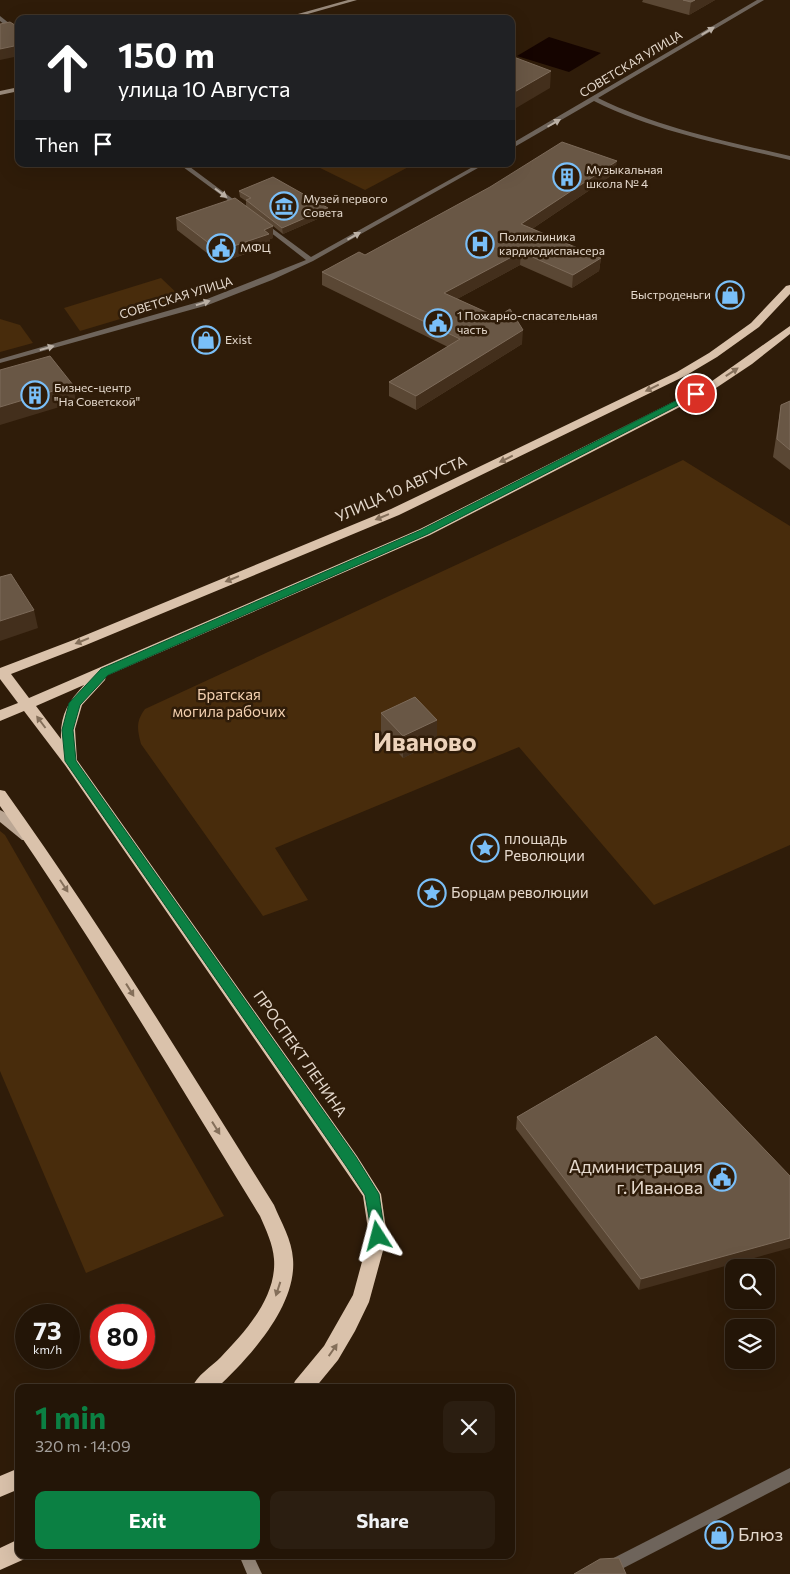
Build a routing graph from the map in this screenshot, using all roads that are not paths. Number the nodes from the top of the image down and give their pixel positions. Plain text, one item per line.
1 (354, 0) edge
2 (761, 0) edge
3 (298, 15) edge
4 (0, 18) edge
5 (15, 31) edge
6 (15, 90) edge
7 (0, 94) edge
8 (595, 99) junction
9 (515, 145) edge
10 (790, 158) edge
11 (186, 167) edge
12 (477, 167) edge
13 (252, 216) edge
14 (260, 222) edge
15 (311, 260) junction
16 (790, 288) edge
17 (790, 330) edge
18 (0, 361) edge
19 (1, 672) edge
20 (105, 672) junction
21 (28, 705) junction
22 (0, 716) edge
23 (70, 761) junction
24 (0, 795) edge
25 (0, 815) edge
26 (37, 845) junction
27 (206, 1384) edge
28 (305, 1384) edge
29 (790, 1475) edge
30 (15, 1480) edge
31 (0, 1487) edge
32 (15, 1552) edge
33 (0, 1559) edge
34 (248, 1559) edge
35 (255, 1574) edge
36 (597, 1574) edge

1 - 3 street
8 -> 2 street, СОВЕТСКАЯ УЛИЦА
4 - 5 street
6 - 7 street
9 -> 8 street, СОВЕТСКАЯ УЛИЦА
8 - 10 street
11 -> 13 street
15 -> 12 street, СОВЕТСКАЯ УЛИЦА
14 - 15 street
18 -> 15 street, СОВЕТСКАЯ УЛИЦА
16 -> 19 highway, УЛИЦА 10 АВГУСТА
20 -> 17 highway
19 - 21 highway, ПРОСПЕКТ ЛЕНИНА
20 - 21 highway
20 - 23 highway
21 - 22 highway
23 -> 21 highway, ПРОСПЕКТ ЛЕНИНА
28 -> 23 highway, ПРОСПЕКТ ЛЕНИНА
24 - 26 highway
25 - 26 main road
26 -> 27 highway
29 - 36 street
30 - 31 highway
32 - 33 highway
34 - 35 street

